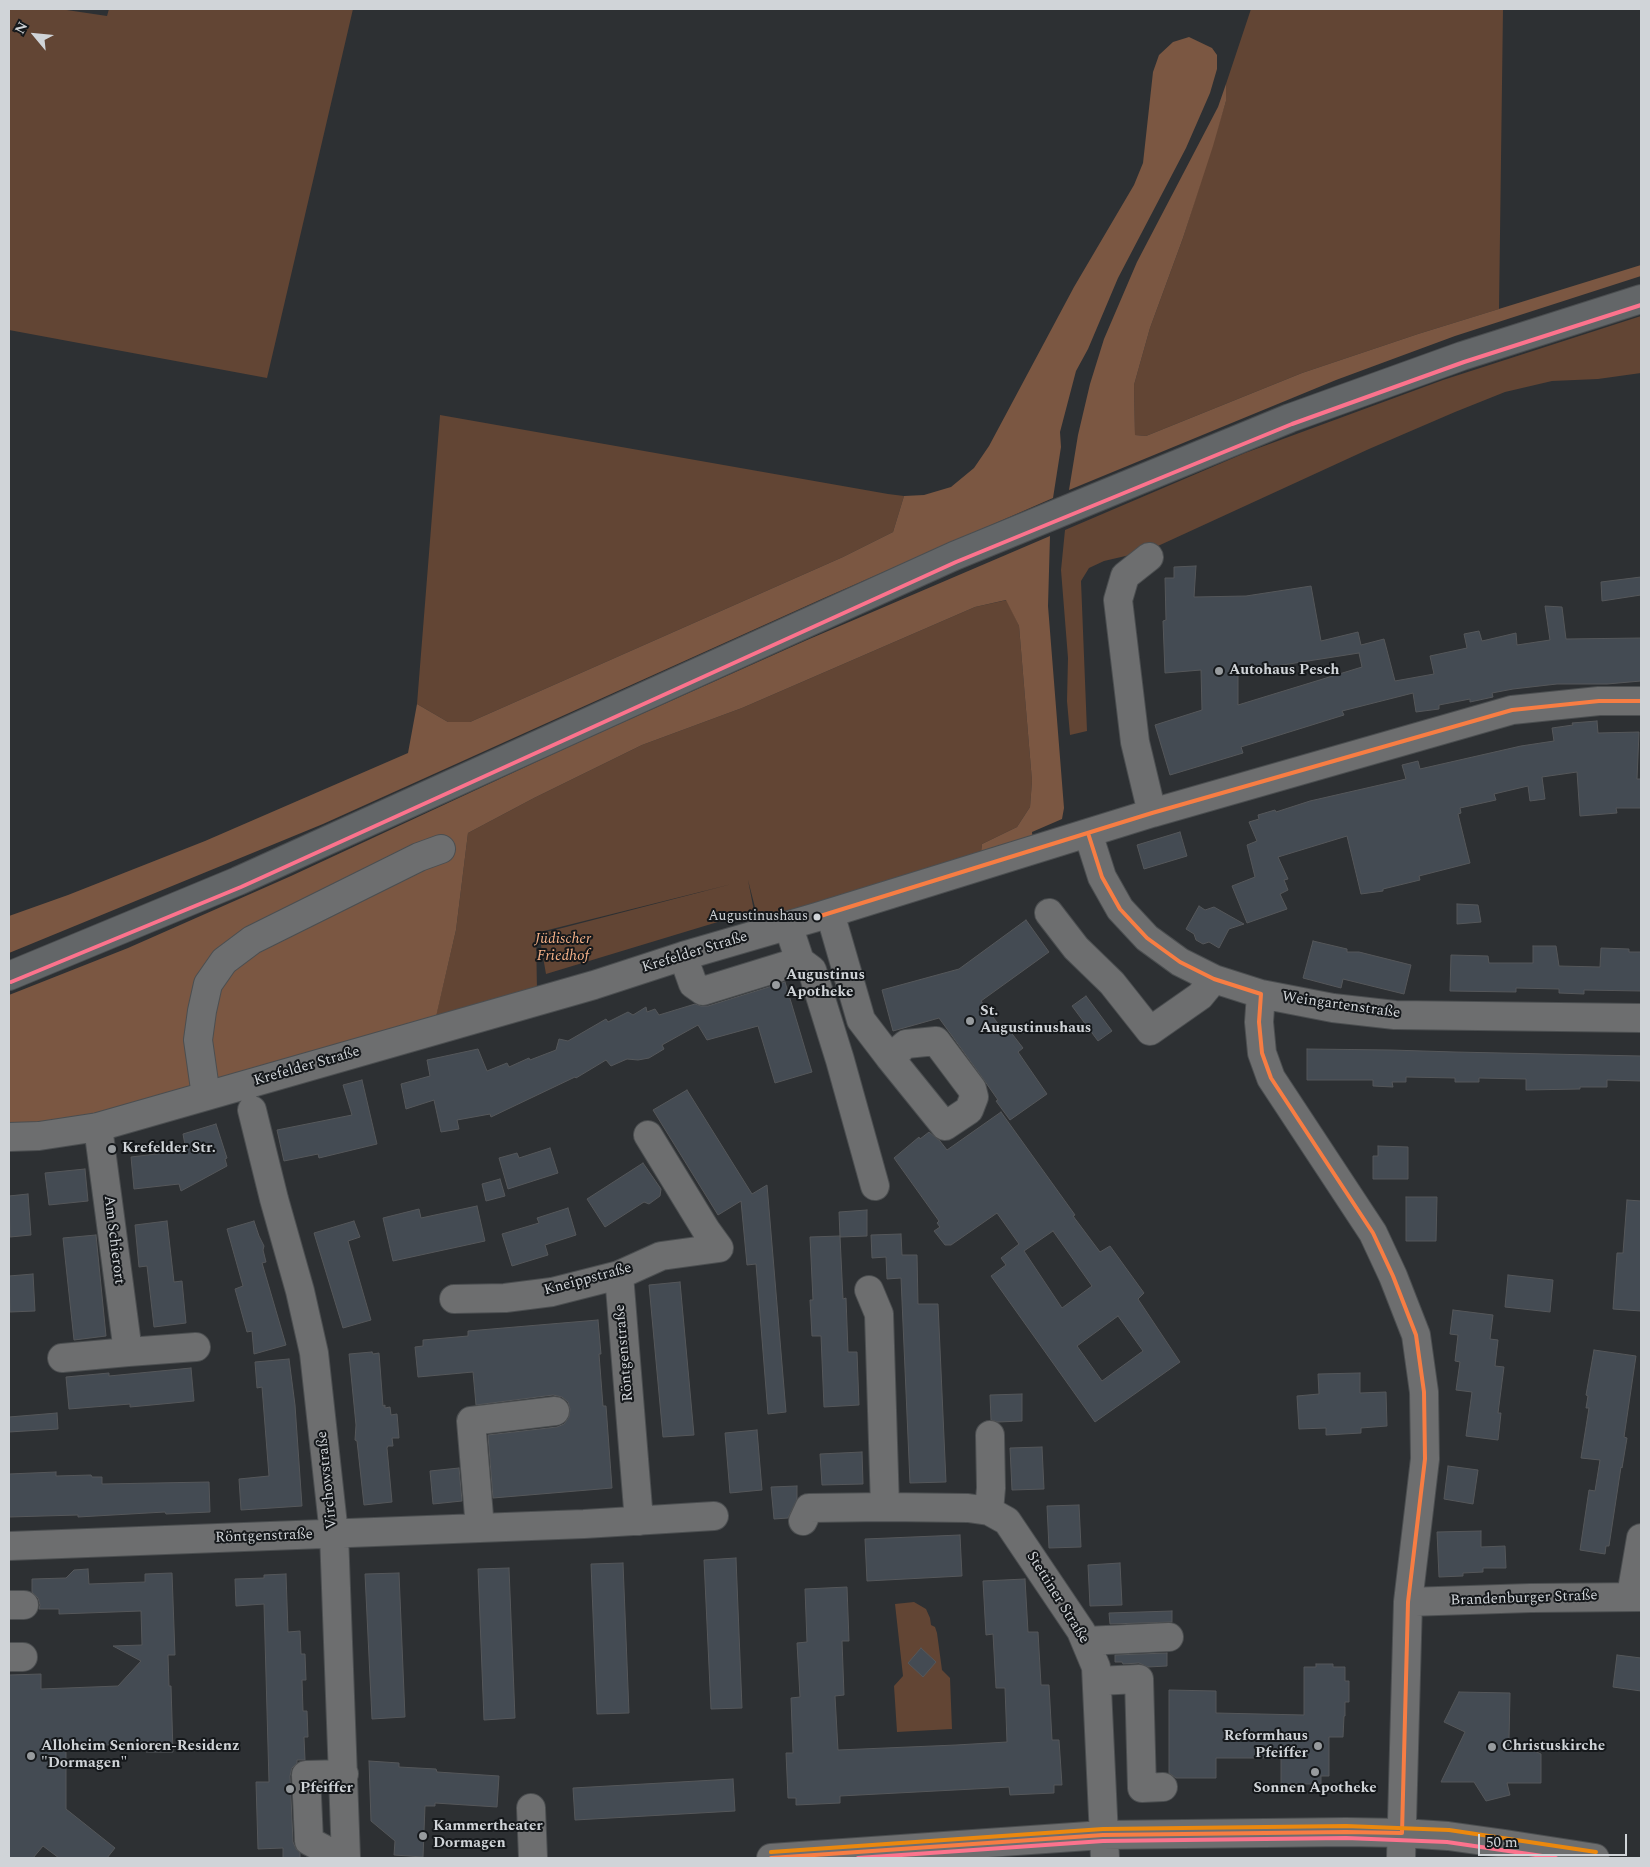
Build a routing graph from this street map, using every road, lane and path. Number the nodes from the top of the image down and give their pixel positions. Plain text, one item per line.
1 (1641, 299) edge
2 (1149, 557) dead end
3 (1641, 701) edge
4 (1152, 813) junction
5 (1088, 834) junction
6 (441, 849) dead end
7 (830, 912) junction
8 (1049, 913) dead end
9 (788, 925) junction
10 (683, 956) junction
11 (800, 961) junction
12 (9, 976) edge
13 (1214, 979) junction
14 (1261, 994) junction
15 (1641, 1018) edge
16 (890, 1058) dead end
17 (206, 1096) junction
18 (252, 1110) dead end
19 (98, 1127) junction
20 (648, 1135) dead end
21 (9, 1137) edge
22 (875, 1186) dead end
23 (619, 1275) junction
24 (869, 1290) dead end
25 (454, 1299) dead end
26 (196, 1347) dead end
27 (128, 1352) junction
28 (62, 1358) dead end
29 (555, 1411) dead end
30 (990, 1435) dead end
31 (885, 1507) junction
32 (989, 1511) junction
33 (714, 1516) dead end
34 (639, 1521) junction
35 (803, 1521) dead end
36 (480, 1528) junction
37 (334, 1534) junction
38 (1641, 1543) edge
39 (9, 1546) edge
40 (1636, 1597) edge
41 (1408, 1602) junction
42 (1169, 1637) dead end
43 (1086, 1641) junction
44 (1097, 1681) junction
45 (344, 1774) junction
46 (1163, 1788) dead end
47 (531, 1808) dead end
48 (1104, 1846) edge
49 (1401, 1846) edge
50 (340, 1858) edge
51 (346, 1858) edge
52 (533, 1858) edge
53 (772, 1858) edge
54 (1595, 1858) edge

1 - 12 main road
2 - 4 street
3 - 4 street, Krefelder Straße
4 - 5 street, Krefelder Straße
5 - 7 street, Krefelder Straße
5 - 13 street, Weingartenstraße
6 - 17 street
7 - 9 street, Krefelder Straße
7 - 16 street
8 - 13 street
9 - 10 street, Krefelder Straße
9 - 11 street
10 - 11 street
10 - 17 street, Krefelder Straße
11 - 22 street
13 - 14 street, Weingartenstraße
14 - 15 street, Weingartenstraße
14 - 41 street
17 - 19 street, Krefelder Straße
18 - 37 street, Virchowstraße
19 - 21 street, Krefelder Straße
19 - 27 street, Am Schierort
20 - 23 street, Kneippstraße
23 - 25 street, Kneippstraße
23 - 34 street, Röntgenstraße
24 - 31 street
26 - 27 street
27 - 28 street
29 - 36 street
30 - 32 street
31 - 32 street, Stettiner Straße
31 - 35 street, Stettiner Straße
32 - 43 street, Stettiner Straße
33 - 34 street, Röntgenstraße
34 - 36 street, Röntgenstraße
36 - 37 street, Röntgenstraße
37 - 39 street, Röntgenstraße
37 - 45 street, Virchowstraße
38 - 40 street
40 - 41 street, Brandenburger Straße
41 - 49 street
42 - 43 street
43 - 44 street, Stettiner Straße
44 - 46 street
44 - 48 street, Stettiner Straße
45 - 50 street
45 - 51 street, Virchowstraße
47 - 52 street
48 - 49 street
48 - 53 street
49 - 54 street

